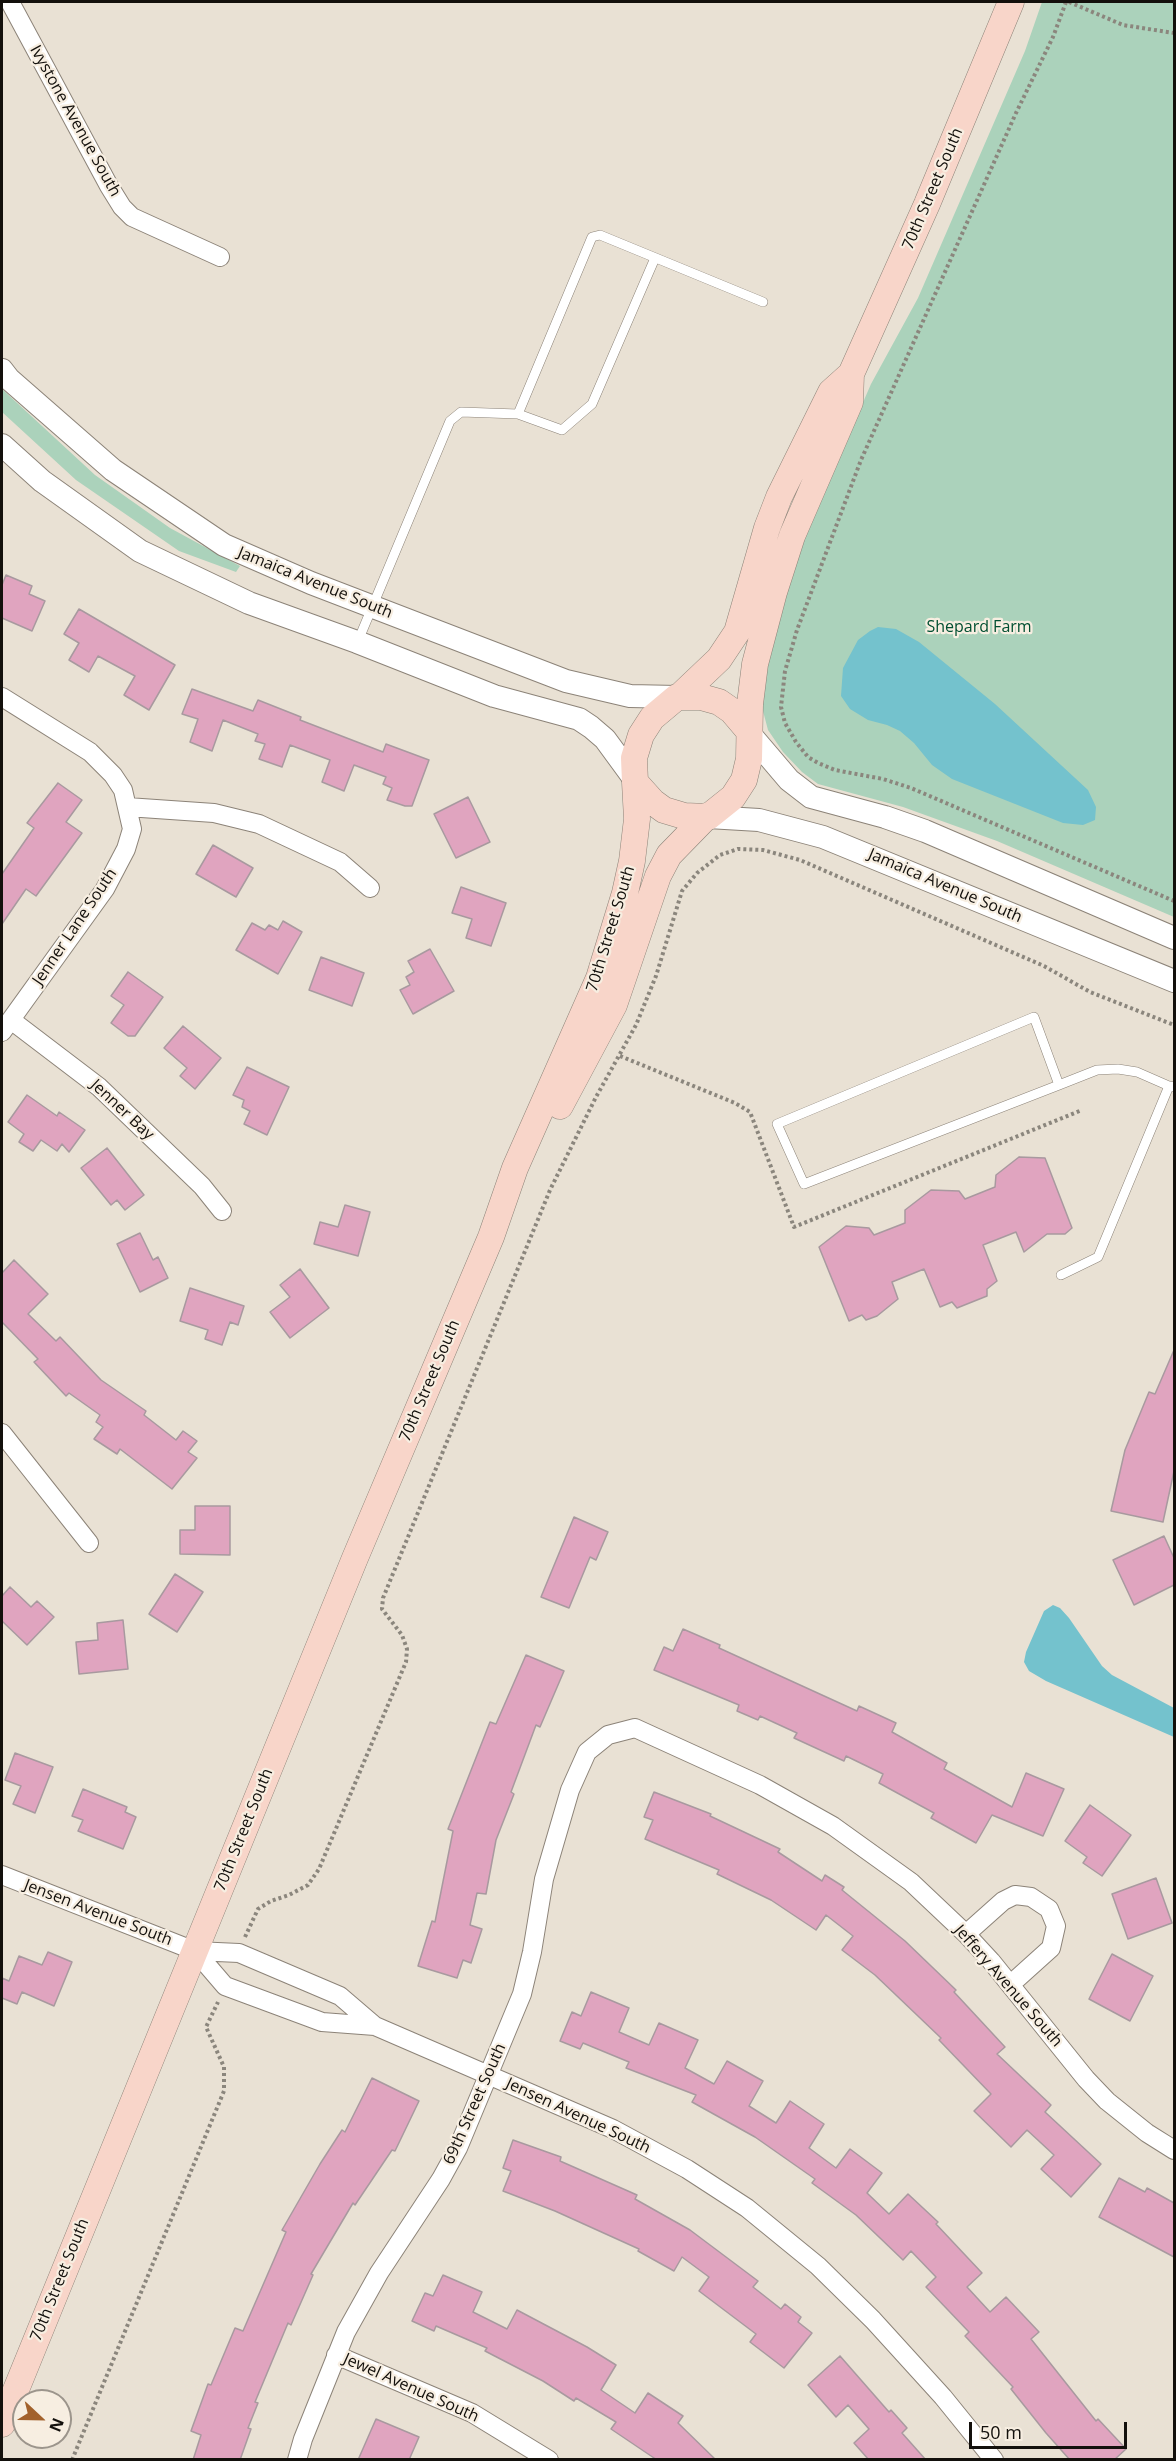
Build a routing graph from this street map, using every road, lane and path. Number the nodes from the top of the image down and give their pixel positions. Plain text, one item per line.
1 (10, 2) edge
2 (1011, 2) edge
3 (1067, 2) edge
4 (1174, 33) edge
5 (220, 257) dead end
6 (655, 258) junction
7 (763, 302) dead end
8 (2, 370) edge
9 (851, 374) junction
10 (518, 414) junction
11 (2, 445) edge
12 (372, 607) junction
13 (357, 642) junction
14 (2, 697) edge
15 (678, 697) junction
16 (749, 732) junction
17 (635, 781) junction
18 (127, 807) junction
19 (708, 817) junction
20 (763, 850) dead end
21 (370, 888) dead end
22 (1174, 901) edge
23 (1174, 938) edge
24 (1174, 981) edge
25 (1174, 1024) edge
26 (6, 1026) edge
27 (620, 1056) dead end
28 (1059, 1085) junction
29 (1172, 1086) edge
30 (1082, 1110) dead end
31 (222, 1211) dead end
32 (491, 1237) junction
33 (531, 1238) dead end
34 (1061, 1275) dead end
35 (2, 1433) edge
36 (89, 1544) dead end
37 (608, 1735) joint
38 (2, 1875) edge
39 (966, 1934) junction
40 (195, 1951) junction
41 (239, 1953) junction
42 (1011, 1984) junction
43 (225, 1986) junction
44 (375, 2026) junction
45 (489, 2074) junction
46 (1174, 2150) edge
47 (336, 2355) junction
48 (2, 2424) edge
49 (72, 2460) edge
50 (297, 2460) edge
51 (549, 2460) edge
52 (994, 2460) edge

1 - 5 street, Ivystone Avenue South
2 - 9 main road, 70th Street South
3 - 4 path
3 - 22 path
6 - 7 lane
6 - 10 lane
6 - 10 lane
8 - 12 street, Jamaica Avenue South
9 - 15 main road, 70th Street South
9 - 16 main road, 70th Street South
10 - 12 lane
11 - 13 street
12 - 13 lane
12 - 15 street, Jamaica Avenue South
13 - 17 street
14 - 18 street, Jenner Lane South
15 - 16 main road
15 - 17 main road
16 - 19 main road
16 - 23 street
17 - 19 main road
17 - 32 main road, 70th Street South
18 - 21 street
18 - 26 street, Jenner Lane South
19 - 24 street, Jamaica Avenue South
19 - 32 main road, 70th Street South
20 - 25 path
26 - 31 street, Jenner Bay
27 - 30 path
28 - 28 lane
28 - 29 lane
29 - 34 lane
32 - 40 main road, 70th Street South
33 - 41 path
35 - 36 street
37 - 39 street, Jeffery Avenue South
37 - 45 street, 69th Street South
38 - 40 street, Jensen Avenue South
39 - 42 street, Jeffery Avenue South
39 - 42 street
40 - 41 street, Jensen Avenue South
40 - 43 street, Jensen Avenue South
40 - 48 main road, 70th Street South
41 - 44 street, Jensen Avenue South
42 - 46 street, Jeffery Avenue South
43 - 44 street, Jensen Avenue South
43 - 49 path
44 - 45 street, Jensen Avenue South
45 - 47 street, 69th Street South
45 - 52 street, Jensen Avenue South
47 - 50 street, 69th Street South
47 - 51 street, Jewel Avenue South

